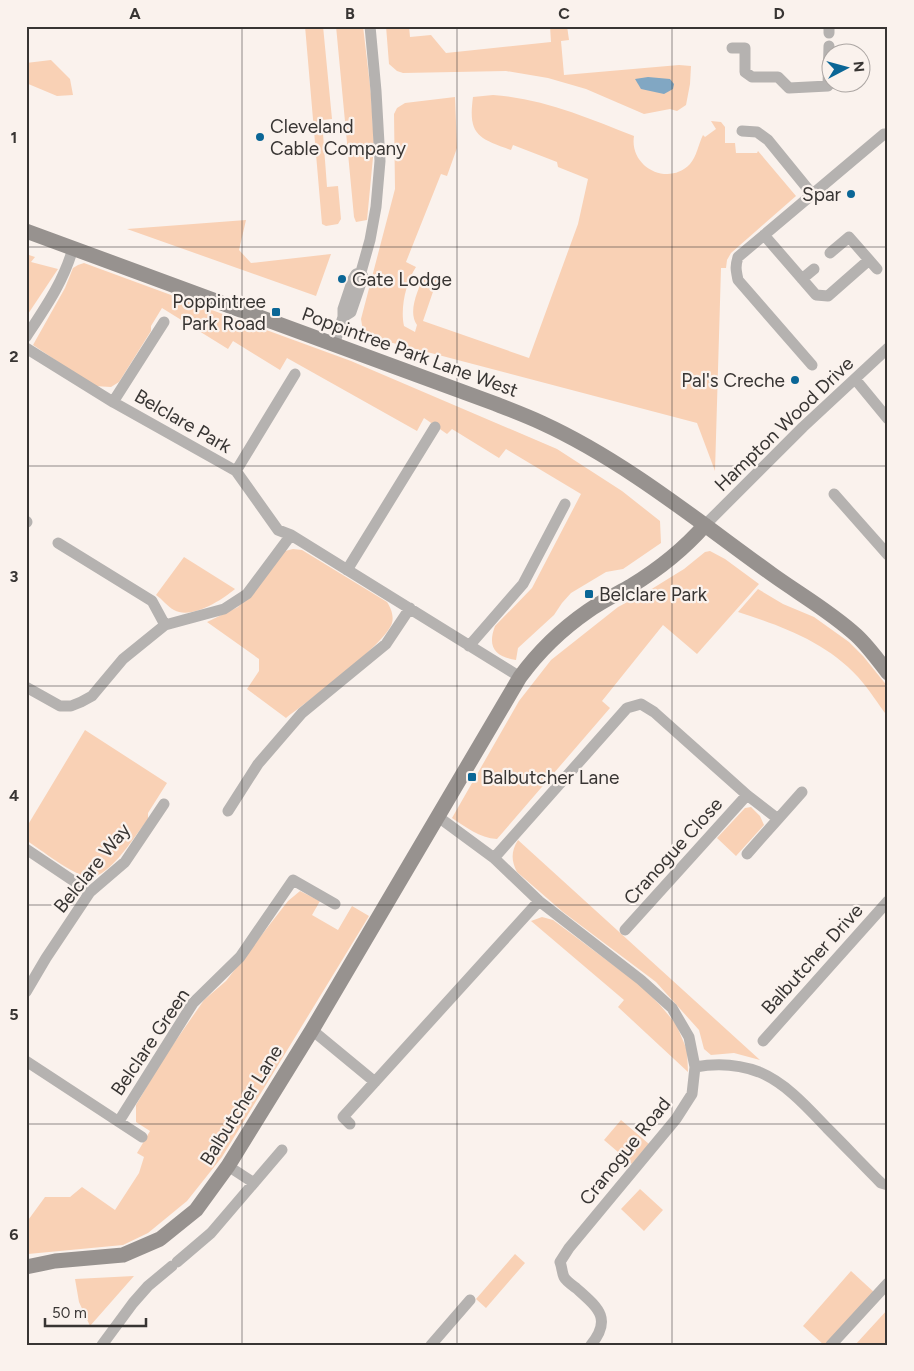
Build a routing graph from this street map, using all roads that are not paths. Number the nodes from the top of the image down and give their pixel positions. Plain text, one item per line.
1 (370, 26) edge
2 (732, 48) dead end
3 (822, 86) edge
4 (742, 131) dead end
5 (888, 134) edge
6 (812, 194) junction
7 (26, 231) edge
8 (764, 235) junction
9 (73, 248) junction
10 (830, 252) dead end
11 (814, 269) dead end
12 (802, 279) junction
13 (164, 322) dead end
14 (26, 337) edge
15 (334, 345) junction
16 (26, 348) edge
17 (888, 348) edge
18 (812, 364) dead end
19 (295, 374) dead end
20 (855, 379) junction
21 (113, 402) junction
22 (888, 419) edge
23 (435, 427) dead end
24 (236, 472) junction
25 (834, 494) dead end
26 (565, 504) dead end
27 (706, 526) junction
28 (291, 535) junction
29 (58, 543) dead end
30 (888, 555) edge
31 (347, 570) junction
32 (410, 608) junction
33 (165, 625) junction
34 (469, 646) junction
35 (888, 673) edge
36 (520, 677) junction
37 (26, 688) edge
38 (802, 792) dead end
39 (747, 795) junction
40 (164, 804) dead end
41 (228, 811) dead end
42 (437, 816) junction
43 (778, 820) junction
44 (26, 849) edge
45 (747, 854) dead end
46 (494, 858) junction
47 (90, 892) junction
48 (539, 900) junction
49 (888, 901) edge
50 (335, 904) dead end
51 (625, 930) dead end
52 (26, 992) edge
53 (312, 1030) junction
54 (763, 1041) dead end
55 (26, 1060) edge
56 (695, 1067) junction
57 (375, 1082) junction
58 (118, 1121) junction
59 (350, 1124) dead end
60 (142, 1137) dead end
61 (282, 1150) dead end
62 (228, 1166) junction
63 (254, 1183) junction
64 (888, 1185) edge
65 (26, 1267) edge
66 (888, 1283) edge
67 (470, 1300) dead end
68 (102, 1345) edge
69 (431, 1345) edge
70 (591, 1345) edge
71 (831, 1345) edge

1 - 15 street
2 - 3 street
4 - 6 street
5 - 6 street
6 - 8 street
7 - 9 street, Poppintree Park Lane West
8 - 12 street
8 - 18 street
9 - 14 street
9 - 15 street, Poppintree Park Lane West
10 - 12 street
11 - 12 street
13 - 21 street, Belclare Park
15 - 27 street, Poppintree Park Lane West
16 - 21 street, Belclare Park
17 - 20 street, Hampton Wood Drive
19 - 24 street, Belclare Park
20 - 22 street
20 - 27 street, Hampton Wood Drive
21 - 24 street, Belclare Park
23 - 31 street
24 - 28 street, Belclare Park
25 - 30 street
26 - 34 street
27 - 35 street
27 - 36 street, Balbutcher Lane
28 - 31 street, Belclare Park
28 - 33 street
29 - 33 street
31 - 32 street, Belclare Park
32 - 34 street, Belclare Park
32 - 41 street
33 - 37 street
34 - 36 street, Belclare Park
36 - 42 street, Balbutcher Lane
38 - 43 street
39 - 43 street, Cranogue Close
39 - 46 street, Cranogue Close
39 - 51 street, Cranogue Close
40 - 47 street, Belclare Way
42 - 46 street, Cranogue Road
42 - 53 street, Balbutcher Lane
43 - 45 street
44 - 47 street
46 - 48 street, Cranogue Road
47 - 52 street, Belclare Way
48 - 56 street, Cranogue Road
48 - 57 street
49 - 54 street, Balbutcher Drive
50 - 58 street, Belclare Green
53 - 57 street
53 - 62 street, Balbutcher Lane
55 - 58 street, Belclare Green
56 - 64 street
56 - 70 street, Cranogue Road
57 - 59 street
58 - 60 street, Belclare Green
61 - 63 street
62 - 63 street
62 - 65 street, Balbutcher Lane
63 - 68 street
66 - 71 street
67 - 69 street

